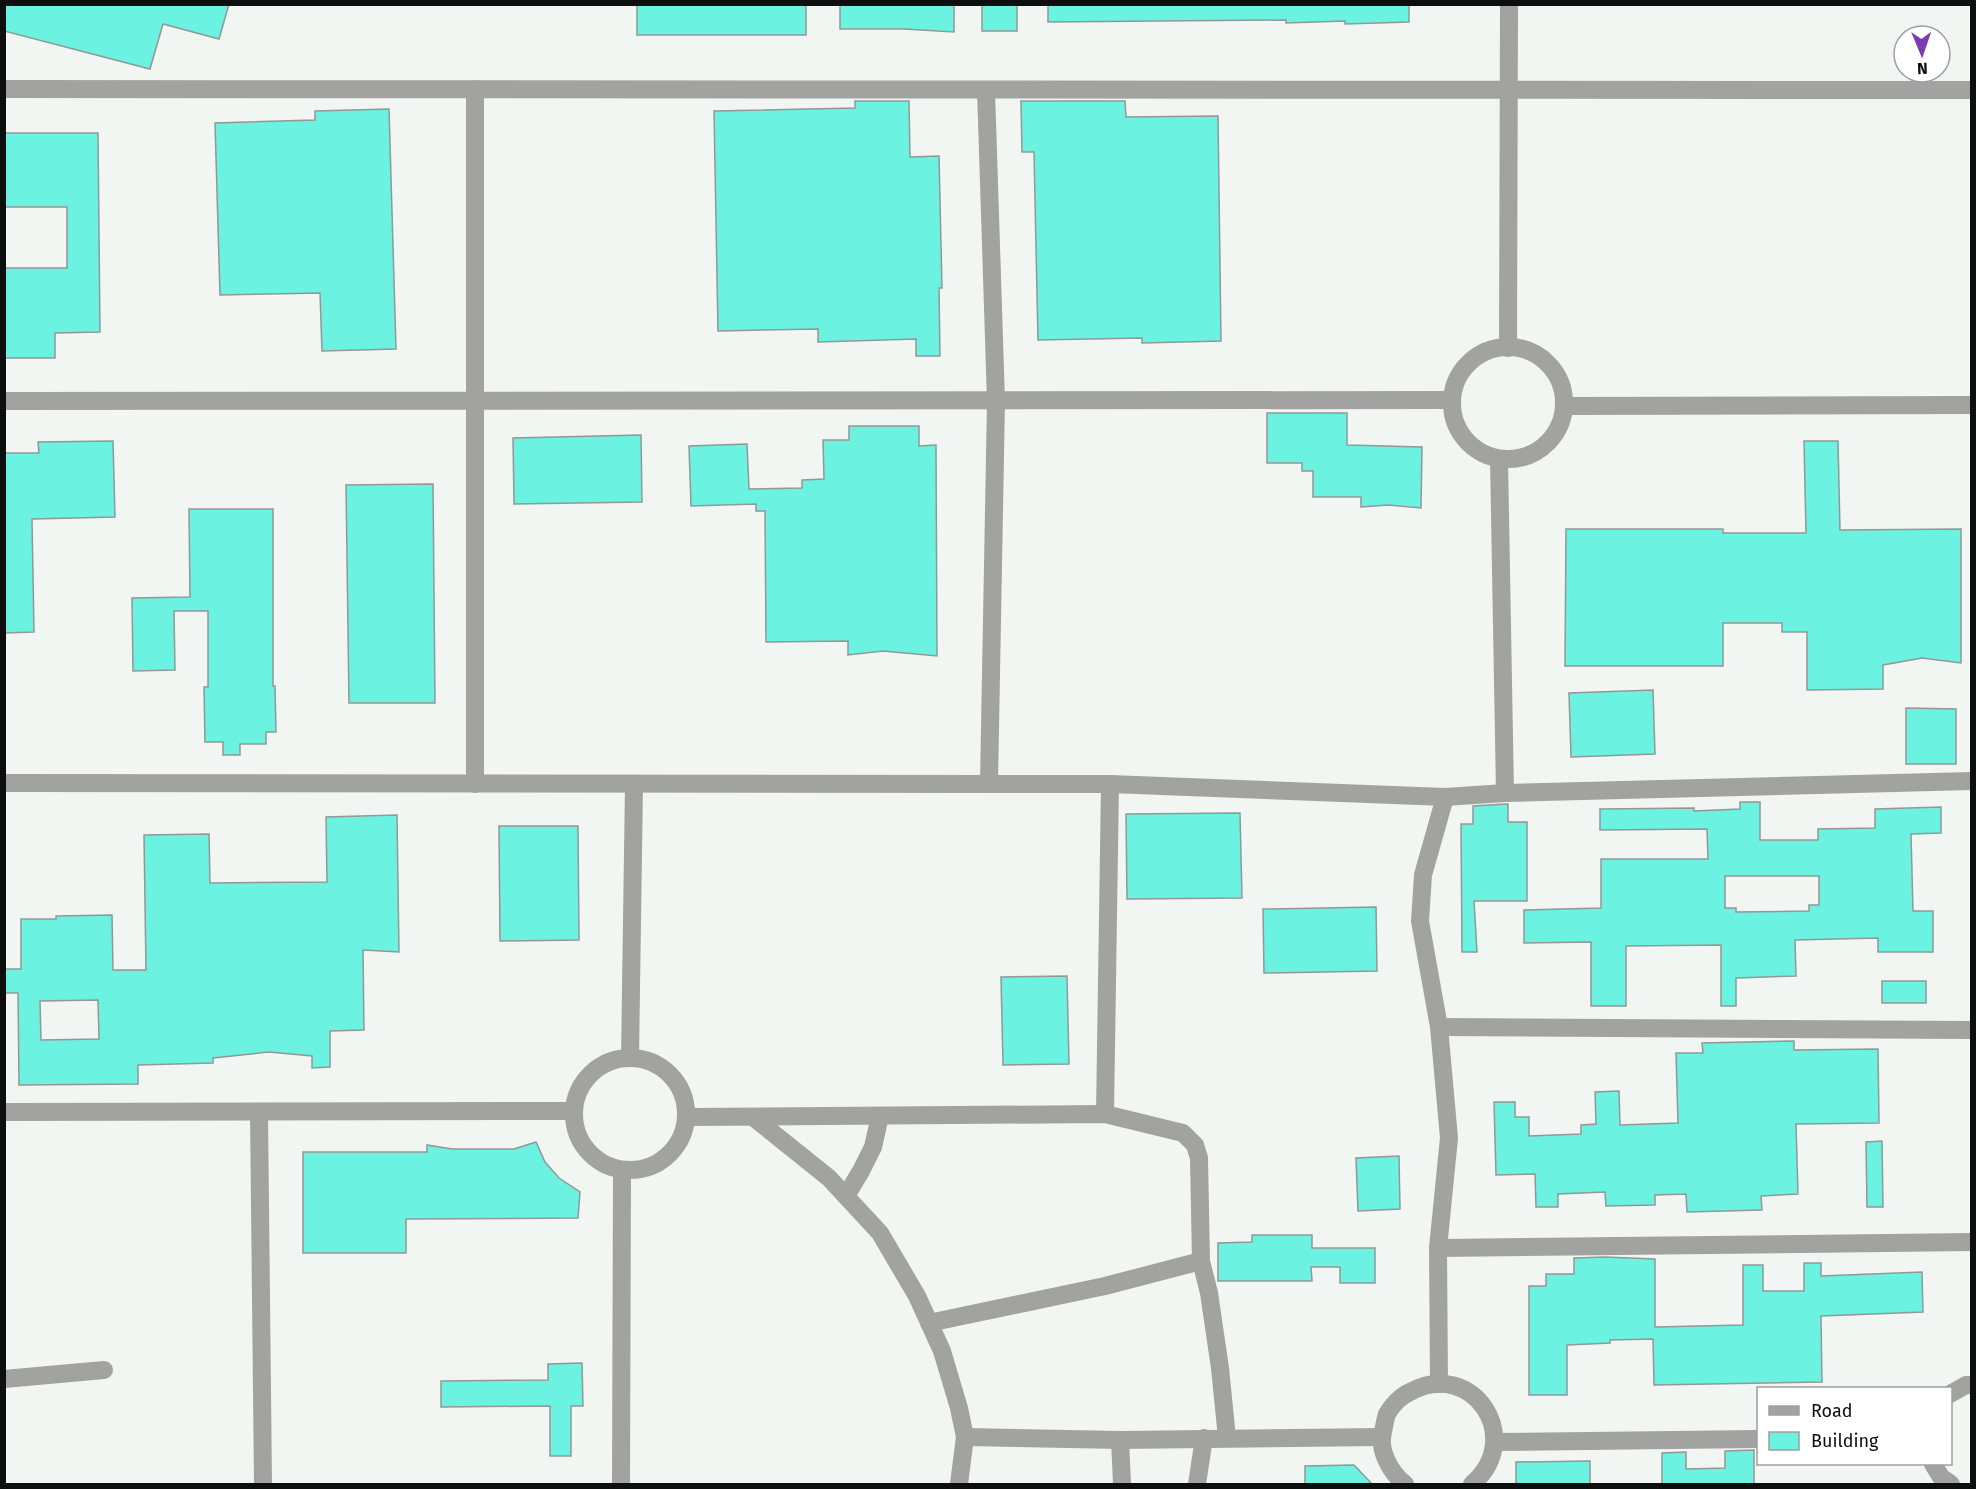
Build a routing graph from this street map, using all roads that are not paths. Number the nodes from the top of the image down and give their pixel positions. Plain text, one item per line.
1 (1509, 4) edge
2 (4, 89) edge
3 (475, 89) junction
4 (986, 90) junction
5 (1508, 90) junction
6 (1971, 90) edge
7 (1508, 348) junction
8 (1451, 400) junction
9 (4, 401) edge
10 (474, 401) junction
11 (996, 401) junction
12 (1971, 405) edge
13 (1565, 406) junction
14 (1499, 459) junction
15 (1971, 781) edge
16 (4, 783) edge
17 (475, 784) junction
18 (634, 784) junction
19 (989, 784) junction
20 (1110, 784) junction
21 (1505, 793) junction
22 (1445, 797) junction
23 (1439, 1027) junction
24 (1971, 1030) edge
25 (630, 1058) junction
26 (573, 1111) junction
27 (4, 1112) edge
28 (259, 1112) junction
29 (1105, 1113) junction
30 (880, 1116) junction
31 (687, 1117) junction
32 (753, 1117) junction
33 (622, 1170) junction
34 (846, 1196) junction
35 (1971, 1242) edge
36 (1438, 1248) junction
37 (1201, 1261) junction
38 (929, 1323) junction
39 (104, 1370) dead end
40 (4, 1379) edge
41 (1439, 1384) junction
42 (1971, 1385) edge
43 (1952, 1393) edge
44 (965, 1437) junction
45 (1382, 1437) junction
46 (1204, 1438) junction
47 (1227, 1438) junction
48 (1757, 1439) edge
49 (1120, 1440) junction
50 (1495, 1443) junction
51 (1934, 1465) edge
52 (263, 1485) edge
53 (621, 1485) edge
54 (959, 1485) edge
55 (1122, 1485) edge
56 (1197, 1485) edge
57 (1405, 1485) edge
58 (1472, 1485) edge
59 (1951, 1485) edge

1 - 5 street
2 - 3 street
3 - 4 street
3 - 10 street
4 - 5 street
4 - 11 street
5 - 6 street
5 - 7 street
7 - 8 street
7 - 13 street
8 - 11 street
8 - 14 street
9 - 10 street
10 - 11 street
10 - 17 street
11 - 19 street
12 - 13 street
13 - 14 street
14 - 21 street
15 - 21 street
16 - 17 street
17 - 18 street
18 - 19 street
18 - 25 street
19 - 20 street
20 - 22 street
20 - 29 street
21 - 22 street
22 - 23 street
23 - 24 street
23 - 36 street
25 - 26 street
25 - 31 street
26 - 28 street
26 - 33 street
27 - 28 street
28 - 52 street
29 - 30 street
29 - 37 street
30 - 32 street
30 - 34 street
31 - 32 street
31 - 33 street
32 - 34 street
33 - 53 street
34 - 38 street
35 - 36 street
36 - 41 street
37 - 38 street
37 - 47 street
38 - 44 street
39 - 40 street
41 - 45 street
41 - 50 street
42 - 43 street
44 - 49 street
44 - 54 street
45 - 47 street
45 - 57 street
46 - 47 street
46 - 49 street
46 - 56 street
48 - 50 street
49 - 55 street
50 - 58 street
51 - 59 street

